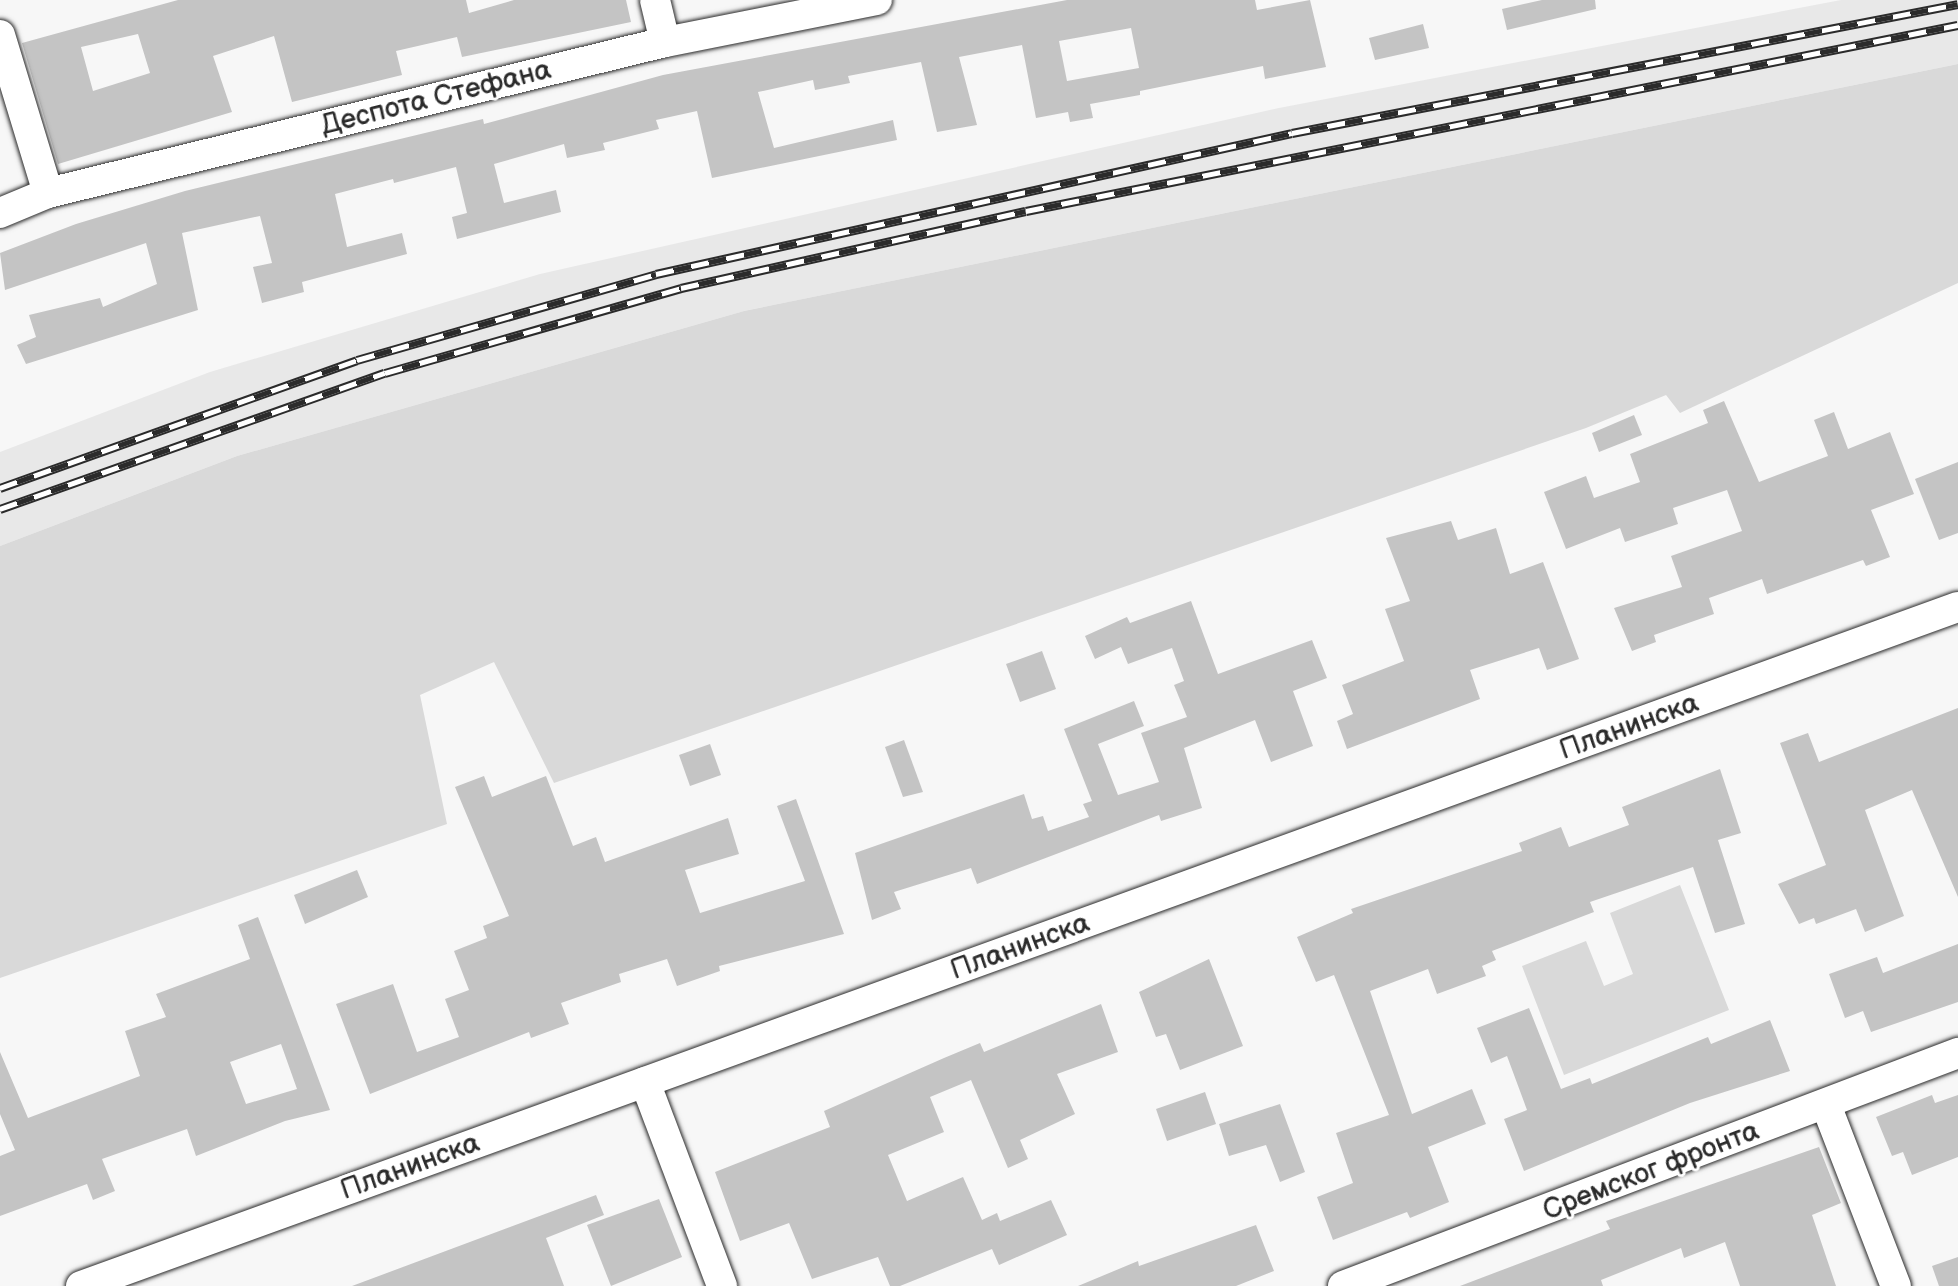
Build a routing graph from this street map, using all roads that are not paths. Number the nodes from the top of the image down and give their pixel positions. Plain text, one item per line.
1 (655, 0) edge
2 (877, 0) edge
3 (0, 35) edge
4 (665, 42) junction
5 (48, 193) junction
6 (0, 213) edge
7 (1958, 607) edge
8 (1958, 1053) edge
9 (645, 1082) junction
10 (1826, 1105) junction
11 (81, 1286) edge
12 (722, 1286) edge
13 (1343, 1286) edge
14 (1896, 1286) edge

1 - 4 street
2 - 4 street, Деспота Стефана
3 - 5 street
4 - 5 street, Деспота Стефана
5 - 6 street, Деспота Стефана
7 - 9 street, Планинска
8 - 10 street, Сремског фронта
9 - 11 street, Планинска
9 - 12 street
10 - 13 street, Сремског фронта
10 - 14 street

